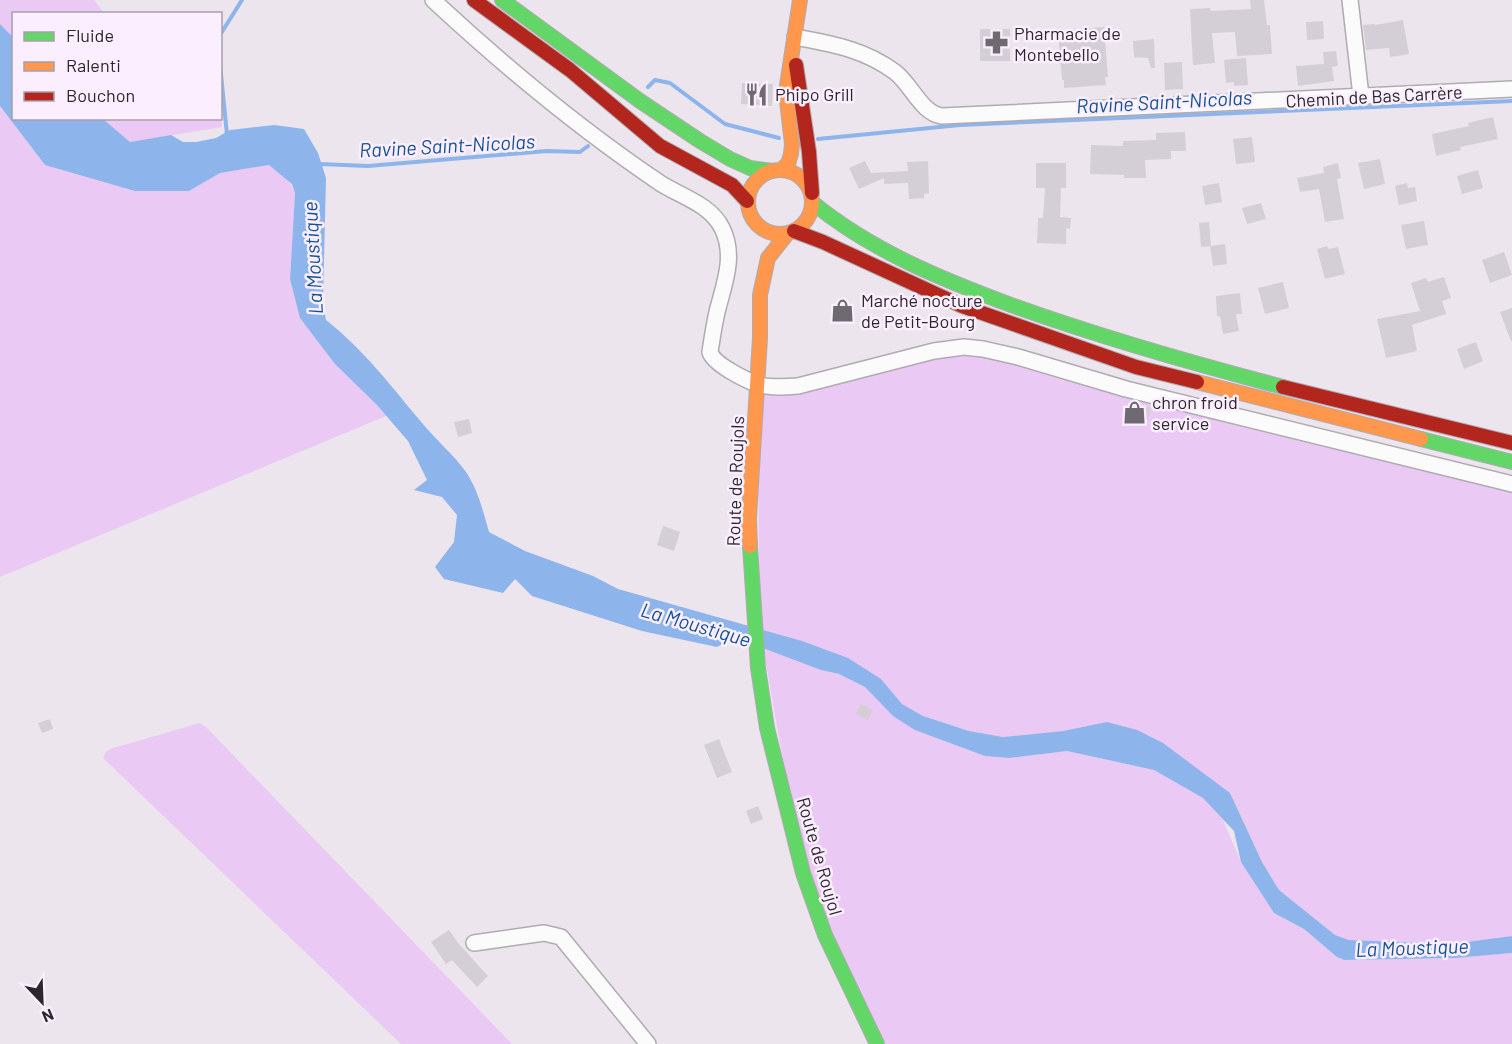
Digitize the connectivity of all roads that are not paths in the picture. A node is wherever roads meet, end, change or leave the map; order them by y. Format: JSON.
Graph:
{"nodes":[{"id":1,"x":433,"y":0,"type":"edge"},
{"id":2,"x":474,"y":0,"type":"edge"},
{"id":3,"x":502,"y":0,"type":"edge"},
{"id":4,"x":800,"y":0,"type":"edge"},
{"id":5,"x":1350,"y":0,"type":"edge"},
{"id":6,"x":794,"y":44,"type":"junction"},
{"id":7,"x":1512,"y":89,"type":"edge"},
{"id":8,"x":1361,"y":96,"type":"junction"},
{"id":9,"x":777,"y":170,"type":"junction"},
{"id":10,"x":812,"y":198,"type":"junction"},
{"id":11,"x":749,"y":208,"type":"junction"},
{"id":12,"x":790,"y":233,"type":"junction"},
{"id":13,"x":760,"y":295,"type":"junction"},
{"id":14,"x":758,"y":384,"type":"junction"},
{"id":15,"x":1512,"y":443,"type":"edge"},
{"id":16,"x":1512,"y":462,"type":"edge"},
{"id":17,"x":1512,"y":484,"type":"edge"},
{"id":18,"x":758,"y":668,"type":"joint"},
{"id":19,"x":474,"y":943,"type":"dead end"},
{"id":20,"x":648,"y":1044,"type":"edge"},
{"id":21,"x":877,"y":1044,"type":"edge"}],
"edges":[{"from":1,"to":14,"type":"street"},
{"from":2,"to":11,"type":"main road"},
{"from":3,"to":9,"type":"main road"},
{"from":4,"to":6,"type":"main road"},
{"from":5,"to":8,"type":"street"},
{"from":6,"to":8,"type":"street","name":"Chemin de Bas Carrère"},
{"from":6,"to":9,"type":"main road"},
{"from":6,"to":10,"type":"main road"},
{"from":7,"to":8,"type":"street","name":"Chemin de Bas Carrère"},
{"from":9,"to":10,"type":"main road"},
{"from":9,"to":11,"type":"main road"},
{"from":10,"to":12,"type":"main road"},
{"from":10,"to":15,"type":"main road"},
{"from":11,"to":12,"type":"main road"},
{"from":11,"to":13,"type":"main road","name":"Route de Roujols"},
{"from":12,"to":13,"type":"main road","name":"Route de Roujols"},
{"from":12,"to":16,"type":"main road"},
{"from":13,"to":14,"type":"main road","name":"Route de Roujols"},
{"from":14,"to":17,"type":"street"},
{"from":14,"to":18,"type":"main road","name":"Route de Roujols"},
{"from":18,"to":21,"type":"main road","name":"Route de Roujol"},
{"from":19,"to":20,"type":"street"}]}
